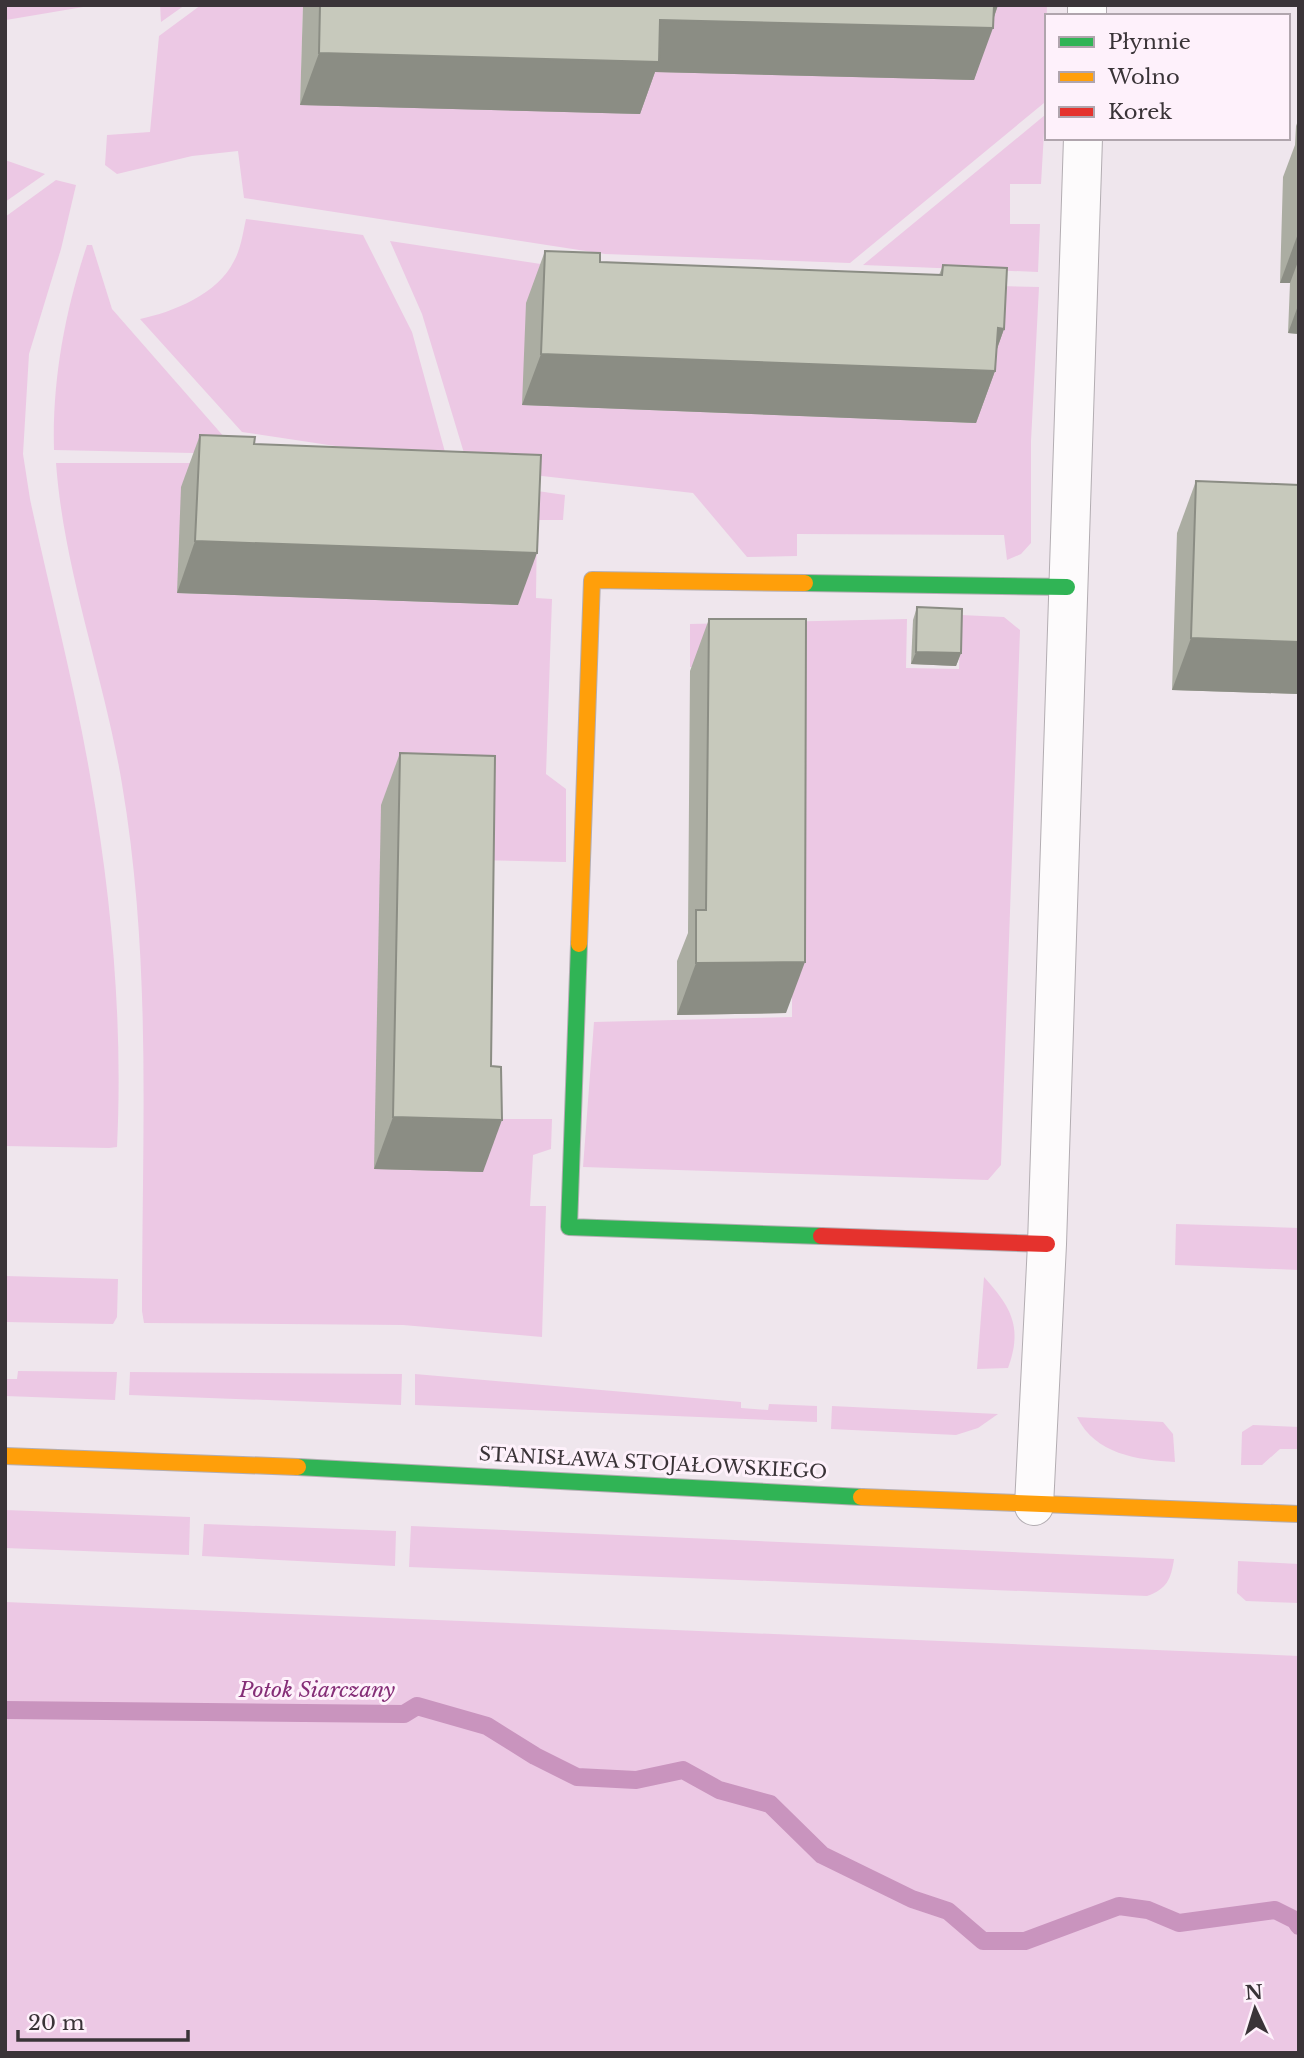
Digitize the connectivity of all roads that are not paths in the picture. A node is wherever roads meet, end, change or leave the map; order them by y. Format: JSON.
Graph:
{"nodes":[{"id":1,"x":1083,"y":140,"type":"edge"},
{"id":2,"x":1067,"y":587,"type":"junction"},
{"id":3,"x":1047,"y":1244,"type":"junction"},
{"id":4,"x":5,"y":1456,"type":"edge"},
{"id":5,"x":1034,"y":1506,"type":"junction"},
{"id":6,"x":1299,"y":1514,"type":"edge"}],
"edges":[{"from":1,"to":2,"type":"street"},
{"from":2,"to":3,"type":"street"},
{"from":2,"to":3,"type":"street"},
{"from":3,"to":5,"type":"street"},
{"from":4,"to":5,"type":"street","name":"STANISŁAWA STOJAŁOWSKIEGO"},
{"from":5,"to":6,"type":"street","name":"STANISŁAWA STOJAŁOWSKIEGO"}]}
